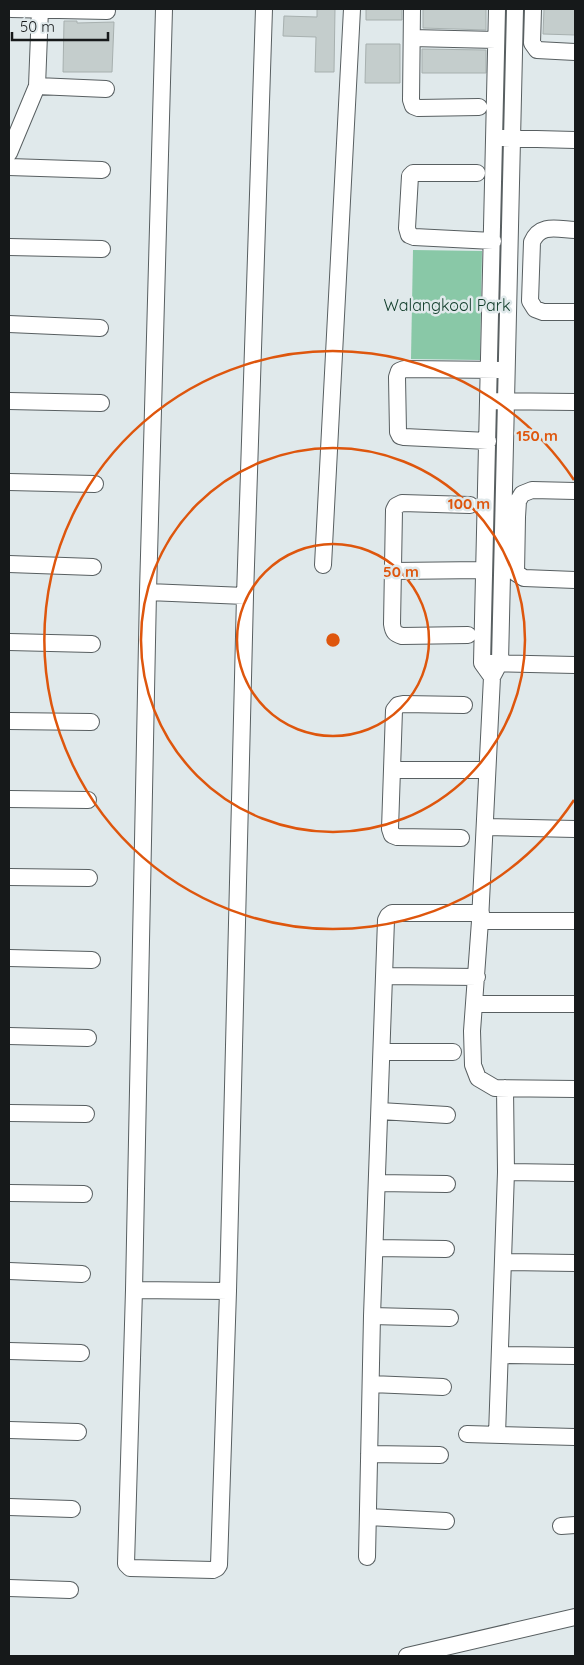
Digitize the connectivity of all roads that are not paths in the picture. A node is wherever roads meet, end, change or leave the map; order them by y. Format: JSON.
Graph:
{"nodes":[{"id":1,"x":11,"y":9,"type":"edge"},
{"id":2,"x":40,"y":9,"type":"edge"},
{"id":3,"x":164,"y":9,"type":"edge"},
{"id":4,"x":264,"y":9,"type":"edge"},
{"id":5,"x":352,"y":9,"type":"edge"},
{"id":6,"x":412,"y":9,"type":"edge"},
{"id":7,"x":497,"y":9,"type":"edge"},
{"id":8,"x":516,"y":9,"type":"edge"},
{"id":9,"x":533,"y":9,"type":"edge"},
{"id":10,"x":108,"y":11,"type":"dead end"},
{"id":11,"x":412,"y":38,"type":"junction"},
{"id":12,"x":496,"y":40,"type":"junction"},
{"id":13,"x":575,"y":52,"type":"edge"},
{"id":14,"x":37,"y":86,"type":"junction"},
{"id":15,"x":106,"y":89,"type":"dead end"},
{"id":16,"x":479,"y":107,"type":"dead end"},
{"id":17,"x":494,"y":138,"type":"junction"},
{"id":18,"x":512,"y":138,"type":"junction"},
{"id":19,"x":575,"y":140,"type":"edge"},
{"id":20,"x":9,"y":152,"type":"edge"},
{"id":21,"x":9,"y":168,"type":"edge"},
{"id":22,"x":102,"y":170,"type":"dead end"},
{"id":23,"x":477,"y":173,"type":"dead end"},
{"id":24,"x":575,"y":230,"type":"edge"},
{"id":25,"x":493,"y":241,"type":"junction"},
{"id":26,"x":9,"y":247,"type":"edge"},
{"id":27,"x":102,"y":249,"type":"dead end"},
{"id":28,"x":575,"y":312,"type":"edge"},
{"id":29,"x":9,"y":324,"type":"edge"},
{"id":30,"x":100,"y":328,"type":"dead end"},
{"id":31,"x":498,"y":370,"type":"junction"},
{"id":32,"x":9,"y":401,"type":"edge"},
{"id":33,"x":497,"y":401,"type":"junction"},
{"id":34,"x":575,"y":402,"type":"edge"},
{"id":35,"x":101,"y":403,"type":"dead end"},
{"id":36,"x":488,"y":441,"type":"junction"},
{"id":37,"x":9,"y":482,"type":"edge"},
{"id":38,"x":95,"y":484,"type":"dead end"},
{"id":39,"x":575,"y":492,"type":"edge"},
{"id":40,"x":470,"y":505,"type":"dead end"},
{"id":41,"x":9,"y":564,"type":"edge"},
{"id":42,"x":323,"y":565,"type":"dead end"},
{"id":43,"x":93,"y":567,"type":"dead end"},
{"id":44,"x":483,"y":570,"type":"junction"},
{"id":45,"x":393,"y":571,"type":"junction"},
{"id":46,"x":575,"y":580,"type":"edge"},
{"id":47,"x":148,"y":592,"type":"junction"},
{"id":48,"x":245,"y":596,"type":"junction"},
{"id":49,"x":468,"y":635,"type":"dead end"},
{"id":50,"x":9,"y":642,"type":"edge"},
{"id":51,"x":92,"y":644,"type":"dead end"},
{"id":52,"x":575,"y":665,"type":"edge"},
{"id":53,"x":496,"y":669,"type":"junction"},
{"id":54,"x":464,"y":705,"type":"dead end"},
{"id":55,"x":9,"y":721,"type":"edge"},
{"id":56,"x":91,"y":722,"type":"dead end"},
{"id":57,"x":392,"y":770,"type":"junction"},
{"id":58,"x":487,"y":770,"type":"junction"},
{"id":59,"x":9,"y":799,"type":"edge"},
{"id":60,"x":88,"y":800,"type":"dead end"},
{"id":61,"x":485,"y":827,"type":"junction"},
{"id":62,"x":575,"y":829,"type":"edge"},
{"id":63,"x":462,"y":838,"type":"dead end"},
{"id":64,"x":9,"y":876,"type":"edge"},
{"id":65,"x":88,"y":878,"type":"dead end"},
{"id":66,"x":480,"y":917,"type":"junction"},
{"id":67,"x":575,"y":921,"type":"edge"},
{"id":68,"x":9,"y":958,"type":"edge"},
{"id":69,"x":92,"y":960,"type":"dead end"},
{"id":70,"x":384,"y":976,"type":"junction"},
{"id":71,"x":477,"y":977,"type":"junction"},
{"id":72,"x":475,"y":1004,"type":"junction"},
{"id":73,"x":575,"y":1004,"type":"edge"},
{"id":74,"x":9,"y":1036,"type":"edge"},
{"id":75,"x":88,"y":1038,"type":"dead end"},
{"id":76,"x":382,"y":1052,"type":"junction"},
{"id":77,"x":453,"y":1052,"type":"dead end"},
{"id":78,"x":505,"y":1088,"type":"junction"},
{"id":79,"x":575,"y":1089,"type":"edge"},
{"id":80,"x":380,"y":1110,"type":"junction"},
{"id":81,"x":9,"y":1114,"type":"edge"},
{"id":82,"x":86,"y":1114,"type":"dead end"},
{"id":83,"x":447,"y":1115,"type":"dead end"},
{"id":84,"x":506,"y":1172,"type":"junction"},
{"id":85,"x":575,"y":1173,"type":"edge"},
{"id":86,"x":377,"y":1183,"type":"junction"},
{"id":87,"x":447,"y":1184,"type":"dead end"},
{"id":88,"x":9,"y":1193,"type":"edge"},
{"id":89,"x":84,"y":1194,"type":"dead end"},
{"id":90,"x":375,"y":1248,"type":"junction"},
{"id":91,"x":446,"y":1249,"type":"dead end"},
{"id":92,"x":504,"y":1262,"type":"junction"},
{"id":93,"x":575,"y":1263,"type":"edge"},
{"id":94,"x":9,"y":1271,"type":"edge"},
{"id":95,"x":82,"y":1274,"type":"dead end"},
{"id":96,"x":134,"y":1290,"type":"junction"},
{"id":97,"x":228,"y":1291,"type":"junction"},
{"id":98,"x":372,"y":1316,"type":"junction"},
{"id":99,"x":450,"y":1318,"type":"dead end"},
{"id":100,"x":9,"y":1351,"type":"edge"},
{"id":101,"x":81,"y":1353,"type":"dead end"},
{"id":102,"x":500,"y":1355,"type":"junction"},
{"id":103,"x":575,"y":1356,"type":"edge"},
{"id":104,"x":371,"y":1384,"type":"junction"},
{"id":105,"x":443,"y":1387,"type":"dead end"},
{"id":106,"x":9,"y":1430,"type":"edge"},
{"id":107,"x":78,"y":1432,"type":"dead end"},
{"id":108,"x":467,"y":1434,"type":"dead end"},
{"id":109,"x":497,"y":1435,"type":"junction"},
{"id":110,"x":575,"y":1436,"type":"edge"},
{"id":111,"x":369,"y":1454,"type":"junction"},
{"id":112,"x":440,"y":1454,"type":"dead end"},
{"id":113,"x":9,"y":1507,"type":"edge"},
{"id":114,"x":72,"y":1509,"type":"dead end"},
{"id":115,"x":368,"y":1517,"type":"junction"},
{"id":116,"x":446,"y":1521,"type":"dead end"},
{"id":117,"x":367,"y":1557,"type":"dead end"},
{"id":118,"x":9,"y":1588,"type":"edge"},
{"id":119,"x":70,"y":1590,"type":"dead end"},
{"id":120,"x":575,"y":1617,"type":"edge"},
{"id":121,"x":407,"y":1656,"type":"edge"}],
"edges":[{"from":1,"to":2,"type":"street"},
{"from":2,"to":10,"type":"street"},
{"from":2,"to":14,"type":"street"},
{"from":3,"to":47,"type":"street"},
{"from":4,"to":48,"type":"street"},
{"from":5,"to":42,"type":"street"},
{"from":6,"to":11,"type":"street"},
{"from":7,"to":12,"type":"street"},
{"from":8,"to":18,"type":"street"},
{"from":9,"to":13,"type":"street"},
{"from":11,"to":12,"type":"street"},
{"from":11,"to":16,"type":"street"},
{"from":12,"to":17,"type":"street"},
{"from":14,"to":15,"type":"street"},
{"from":14,"to":20,"type":"street"},
{"from":17,"to":18,"type":"street"},
{"from":17,"to":25,"type":"street"},
{"from":18,"to":19,"type":"street"},
{"from":18,"to":31,"type":"street"},
{"from":21,"to":22,"type":"street"},
{"from":23,"to":25,"type":"street"},
{"from":24,"to":28,"type":"street"},
{"from":25,"to":31,"type":"street"},
{"from":26,"to":27,"type":"street"},
{"from":29,"to":30,"type":"street"},
{"from":31,"to":33,"type":"street"},
{"from":31,"to":36,"type":"street"},
{"from":32,"to":35,"type":"street"},
{"from":33,"to":34,"type":"street"},
{"from":33,"to":36,"type":"street"},
{"from":33,"to":53,"type":"street"},
{"from":36,"to":44,"type":"street"},
{"from":37,"to":38,"type":"street"},
{"from":39,"to":46,"type":"street"},
{"from":40,"to":45,"type":"street"},
{"from":41,"to":43,"type":"street"},
{"from":44,"to":45,"type":"street"},
{"from":44,"to":53,"type":"street"},
{"from":45,"to":49,"type":"street"},
{"from":47,"to":48,"type":"street"},
{"from":47,"to":96,"type":"street"},
{"from":48,"to":97,"type":"street"},
{"from":50,"to":51,"type":"street"},
{"from":52,"to":53,"type":"street"},
{"from":53,"to":58,"type":"street"},
{"from":54,"to":57,"type":"street"},
{"from":55,"to":56,"type":"street"},
{"from":57,"to":58,"type":"street"},
{"from":57,"to":63,"type":"street"},
{"from":58,"to":61,"type":"street"},
{"from":59,"to":60,"type":"street"},
{"from":61,"to":62,"type":"street"},
{"from":61,"to":66,"type":"street"},
{"from":64,"to":65,"type":"street"},
{"from":66,"to":67,"type":"street"},
{"from":66,"to":70,"type":"street"},
{"from":66,"to":71,"type":"street"},
{"from":68,"to":69,"type":"street"},
{"from":70,"to":71,"type":"street"},
{"from":70,"to":76,"type":"street"},
{"from":71,"to":72,"type":"street"},
{"from":72,"to":73,"type":"street"},
{"from":72,"to":78,"type":"street"},
{"from":74,"to":75,"type":"street"},
{"from":76,"to":77,"type":"street"},
{"from":76,"to":80,"type":"street"},
{"from":78,"to":79,"type":"street"},
{"from":78,"to":84,"type":"street"},
{"from":80,"to":83,"type":"street"},
{"from":80,"to":86,"type":"street"},
{"from":81,"to":82,"type":"street"},
{"from":84,"to":85,"type":"street"},
{"from":84,"to":92,"type":"street"},
{"from":86,"to":87,"type":"street"},
{"from":86,"to":90,"type":"street"},
{"from":88,"to":89,"type":"street"},
{"from":90,"to":91,"type":"street"},
{"from":90,"to":98,"type":"street"},
{"from":92,"to":93,"type":"street"},
{"from":92,"to":102,"type":"street"},
{"from":94,"to":95,"type":"street"},
{"from":96,"to":97,"type":"street"},
{"from":96,"to":97,"type":"street"},
{"from":98,"to":99,"type":"street"},
{"from":98,"to":104,"type":"street"},
{"from":100,"to":101,"type":"street"},
{"from":102,"to":103,"type":"street"},
{"from":102,"to":109,"type":"street"},
{"from":104,"to":105,"type":"street"},
{"from":104,"to":111,"type":"street"},
{"from":106,"to":107,"type":"street"},
{"from":108,"to":109,"type":"street"},
{"from":109,"to":110,"type":"street"},
{"from":111,"to":112,"type":"street"},
{"from":111,"to":115,"type":"street"},
{"from":113,"to":114,"type":"street"},
{"from":115,"to":116,"type":"street"},
{"from":115,"to":117,"type":"street"},
{"from":118,"to":119,"type":"street"},
{"from":120,"to":121,"type":"street"}]}
